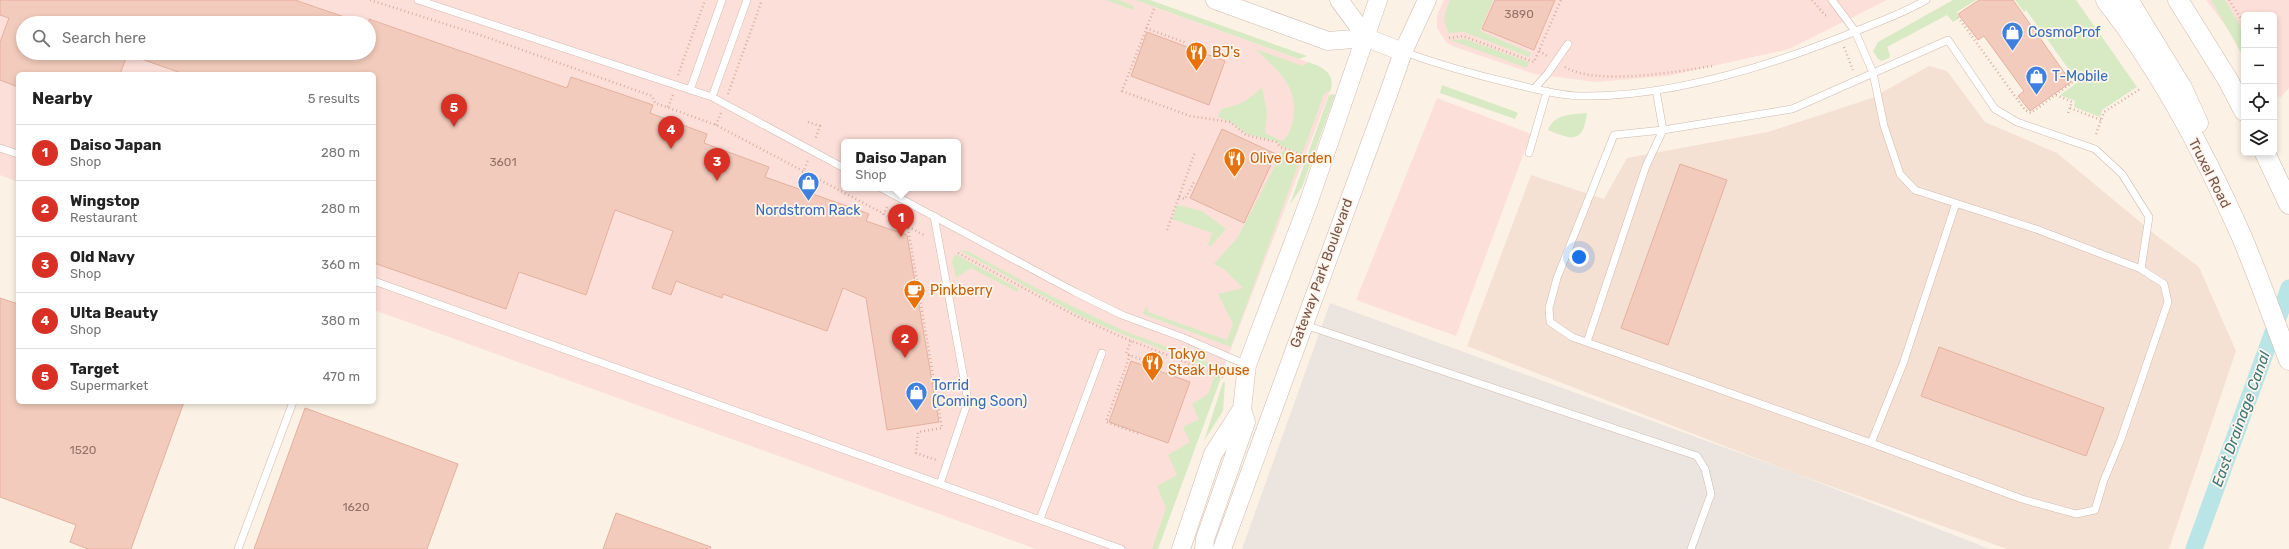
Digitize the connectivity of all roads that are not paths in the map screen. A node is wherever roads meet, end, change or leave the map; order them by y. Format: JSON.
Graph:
{"nodes":[{"id":1,"x":418,"y":0,"type":"edge"},
{"id":2,"x":722,"y":0,"type":"edge"},
{"id":3,"x":747,"y":0,"type":"edge"},
{"id":4,"x":1214,"y":0,"type":"edge"},
{"id":5,"x":1339,"y":0,"type":"edge"},
{"id":6,"x":1378,"y":0,"type":"edge"},
{"id":7,"x":1427,"y":0,"type":"edge"},
{"id":8,"x":1832,"y":0,"type":"edge"},
{"id":9,"x":1926,"y":0,"type":"edge"},
{"id":10,"x":2106,"y":0,"type":"edge"},
{"id":11,"x":2128,"y":0,"type":"edge"},
{"id":12,"x":2178,"y":0,"type":"edge"},
{"id":13,"x":1855,"y":31,"type":"junction"},
{"id":14,"x":1366,"y":38,"type":"junction"},
{"id":15,"x":1568,"y":44,"type":"dead end"},
{"id":16,"x":1403,"y":52,"type":"junction"},
{"id":17,"x":1873,"y":73,"type":"junction"},
{"id":18,"x":1534,"y":89,"type":"junction"},
{"id":19,"x":690,"y":90,"type":"junction"},
{"id":20,"x":1656,"y":90,"type":"junction"},
{"id":21,"x":1547,"y":92,"type":"junction"},
{"id":22,"x":712,"y":97,"type":"junction"},
{"id":23,"x":2241,"y":105,"type":"edge"},
{"id":24,"x":1663,"y":130,"type":"junction"},
{"id":25,"x":0,"y":148,"type":"edge"},
{"id":26,"x":16,"y":153,"type":"edge"},
{"id":27,"x":1529,"y":153,"type":"dead end"},
{"id":28,"x":2265,"y":156,"type":"edge"},
{"id":29,"x":841,"y":166,"type":"edge"},
{"id":30,"x":2209,"y":169,"type":"junction"},
{"id":31,"x":887,"y":191,"type":"edge"},
{"id":32,"x":1956,"y":203,"type":"junction"},
{"id":33,"x":2289,"y":204,"type":"edge"},
{"id":34,"x":934,"y":216,"type":"junction"},
{"id":35,"x":2141,"y":269,"type":"junction"},
{"id":36,"x":376,"y":282,"type":"edge"},
{"id":37,"x":1303,"y":324,"type":"junction"},
{"id":38,"x":1587,"y":342,"type":"junction"},
{"id":39,"x":1102,"y":353,"type":"dead end"},
{"id":40,"x":2289,"y":360,"type":"edge"},
{"id":41,"x":1247,"y":365,"type":"junction"},
{"id":42,"x":292,"y":404,"type":"edge"},
{"id":43,"x":1242,"y":409,"type":"junction"},
{"id":44,"x":1871,"y":443,"type":"junction"},
{"id":45,"x":940,"y":484,"type":"junction"},
{"id":46,"x":1040,"y":519,"type":"junction"},
{"id":47,"x":238,"y":549,"type":"edge"},
{"id":48,"x":1121,"y":549,"type":"edge"},
{"id":49,"x":1181,"y":549,"type":"edge"},
{"id":50,"x":1204,"y":549,"type":"edge"},
{"id":51,"x":1222,"y":549,"type":"edge"},
{"id":52,"x":1691,"y":549,"type":"edge"}],
"edges":[{"from":1,"to":19,"type":"lane"},
{"from":2,"to":19,"type":"lane"},
{"from":3,"to":22,"type":"lane"},
{"from":4,"to":14,"type":"street"},
{"from":5,"to":14,"type":"street"},
{"from":6,"to":14,"type":"street"},
{"from":7,"to":16,"type":"street","name":"Gateway Park Boulevard"},
{"from":8,"to":13,"type":"lane"},
{"from":9,"to":13,"type":"lane"},
{"from":10,"to":30,"type":"main road","name":"Truxel Road"},
{"from":11,"to":30,"type":"main road"},
{"from":12,"to":23,"type":"main road"},
{"from":13,"to":17,"type":"lane"},
{"from":13,"to":20,"type":"lane"},
{"from":14,"to":16,"type":"street"},
{"from":14,"to":41,"type":"street"},
{"from":15,"to":18,"type":"lane"},
{"from":16,"to":18,"type":"lane"},
{"from":16,"to":37,"type":"street","name":"Gateway Park Boulevard"},
{"from":17,"to":24,"type":"lane"},
{"from":17,"to":32,"type":"lane"},
{"from":17,"to":35,"type":"lane"},
{"from":18,"to":21,"type":"lane"},
{"from":19,"to":22,"type":"lane"},
{"from":20,"to":21,"type":"lane"},
{"from":20,"to":24,"type":"lane"},
{"from":21,"to":27,"type":"lane"},
{"from":22,"to":29,"type":"lane"},
{"from":24,"to":38,"type":"lane"},
{"from":24,"to":38,"type":"lane"},
{"from":25,"to":26,"type":"lane"},
{"from":28,"to":33,"type":"main road"},
{"from":30,"to":40,"type":"main road","name":"Truxel Road"},
{"from":31,"to":34,"type":"lane"},
{"from":32,"to":35,"type":"lane"},
{"from":32,"to":44,"type":"lane"},
{"from":34,"to":41,"type":"lane"},
{"from":34,"to":45,"type":"lane"},
{"from":35,"to":44,"type":"lane"},
{"from":36,"to":45,"type":"lane"},
{"from":37,"to":51,"type":"street","name":"Gateway Park Boulevard"},
{"from":37,"to":52,"type":"lane"},
{"from":38,"to":44,"type":"lane"},
{"from":39,"to":46,"type":"lane"},
{"from":41,"to":43,"type":"street"},
{"from":42,"to":47,"type":"lane"},
{"from":43,"to":49,"type":"street"},
{"from":43,"to":50,"type":"street"},
{"from":45,"to":46,"type":"lane"},
{"from":46,"to":48,"type":"lane"}]}
